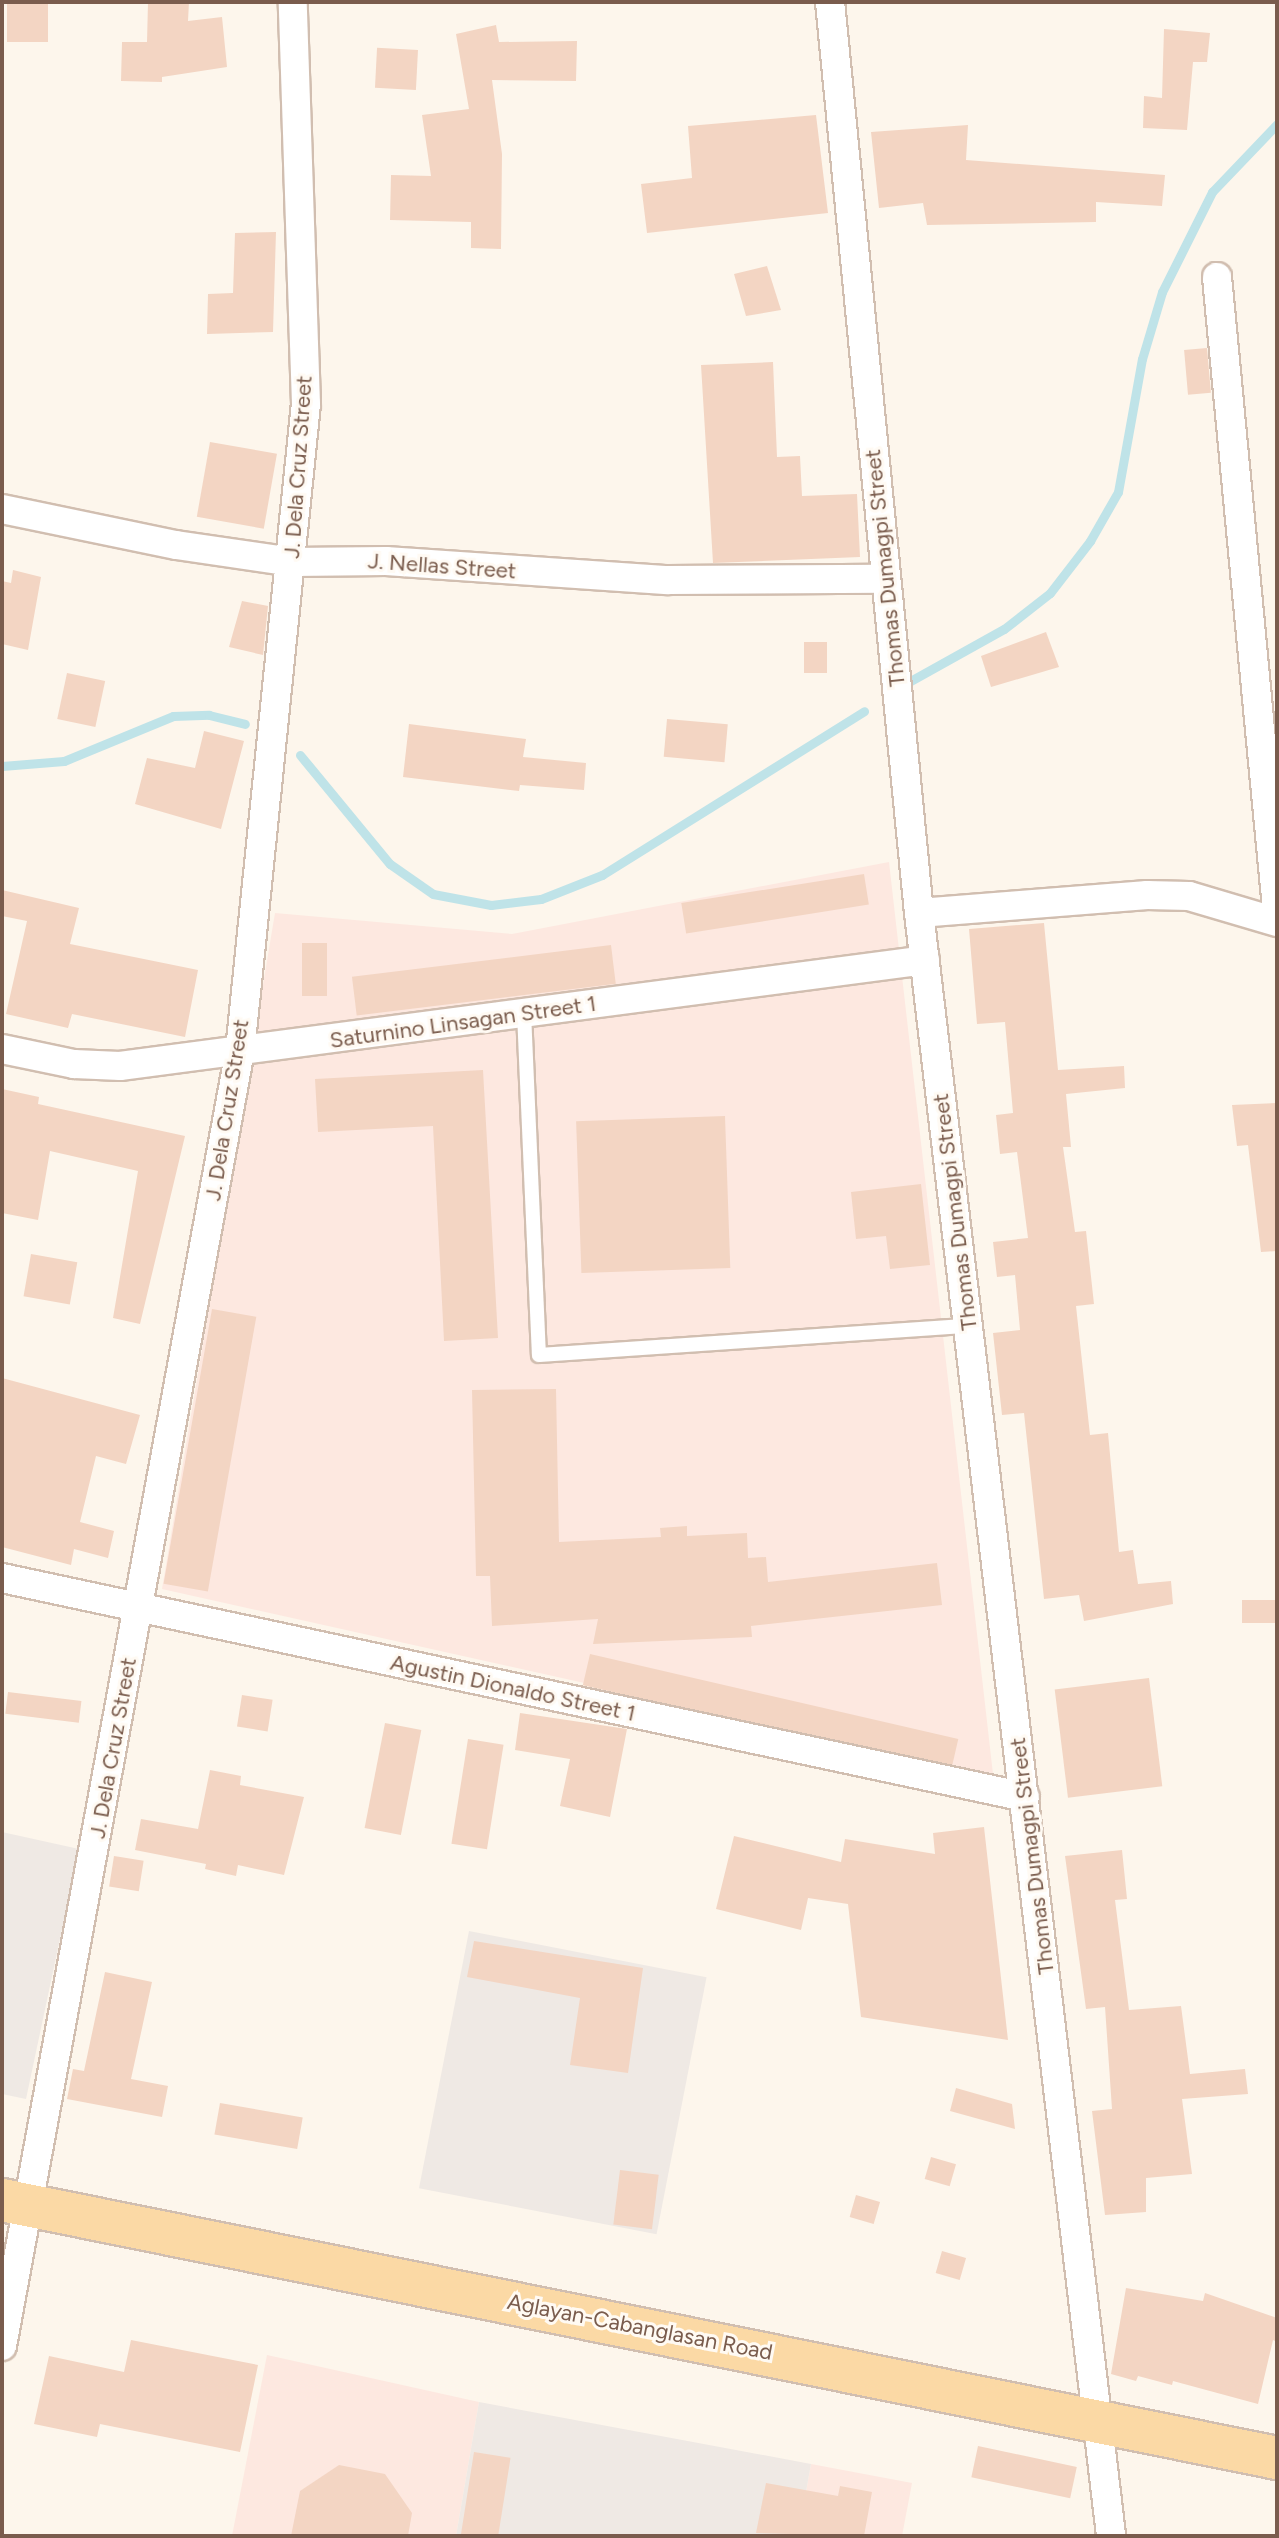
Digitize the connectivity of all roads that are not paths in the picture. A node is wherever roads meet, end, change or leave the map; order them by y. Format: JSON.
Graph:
{"nodes":[{"id":1,"x":293,"y":2,"type":"edge"},
{"id":2,"x":830,"y":2,"type":"edge"},
{"id":3,"x":1217,"y":277,"type":"dead end"},
{"id":4,"x":2,"y":509,"type":"edge"},
{"id":5,"x":292,"y":562,"type":"junction"},
{"id":6,"x":886,"y":579,"type":"junction"},
{"id":7,"x":1277,"y":908,"type":"edge"},
{"id":8,"x":919,"y":913,"type":"junction"},
{"id":9,"x":1277,"y":922,"type":"edge"},
{"id":10,"x":925,"y":960,"type":"junction"},
{"id":11,"x":524,"y":1013,"type":"junction"},
{"id":12,"x":2,"y":1049,"type":"edge"},
{"id":13,"x":240,"y":1051,"type":"junction"},
{"id":14,"x":968,"y":1326,"type":"junction"},
{"id":15,"x":2,"y":1578,"type":"edge"},
{"id":16,"x":139,"y":1608,"type":"junction"},
{"id":17,"x":1025,"y":1797,"type":"junction"},
{"id":18,"x":16,"y":2203,"type":"edge"},
{"id":19,"x":2,"y":2346,"type":"edge"},
{"id":20,"x":1099,"y":2420,"type":"junction"},
{"id":21,"x":1277,"y":2458,"type":"edge"},
{"id":22,"x":1111,"y":2536,"type":"edge"}],
"edges":[{"from":1,"to":5,"type":"street","name":"J. Dela Cruz Street"},
{"from":2,"to":6,"type":"street","name":"Thomas Dumagpi Street"},
{"from":3,"to":7,"type":"street"},
{"from":4,"to":5,"type":"street","name":"J. Nellas Street"},
{"from":5,"to":6,"type":"street","name":"J. Nellas Street"},
{"from":5,"to":13,"type":"street","name":"J. Dela Cruz Street"},
{"from":6,"to":8,"type":"street","name":"Thomas Dumagpi Street"},
{"from":8,"to":9,"type":"street"},
{"from":8,"to":10,"type":"street","name":"Thomas Dumagpi Street"},
{"from":10,"to":11,"type":"street","name":"Saturnino Linsagan Street 1"},
{"from":10,"to":14,"type":"street","name":"Thomas Dumagpi Street"},
{"from":11,"to":13,"type":"street","name":"Saturnino Linsagan Street 1"},
{"from":11,"to":14,"type":"lane"},
{"from":12,"to":13,"type":"street","name":"Saturnino Linsagan Street 1"},
{"from":13,"to":16,"type":"street","name":"J. Dela Cruz Street"},
{"from":14,"to":17,"type":"street","name":"Thomas Dumagpi Street"},
{"from":15,"to":16,"type":"street","name":"Agustin Dionaldo Street 1"},
{"from":16,"to":17,"type":"street","name":"Agustin Dionaldo Street 1"},
{"from":16,"to":18,"type":"street","name":"J. Dela Cruz Street"},
{"from":17,"to":20,"type":"street","name":"Thomas Dumagpi Street"},
{"from":18,"to":19,"type":"street","name":"J. Dela Cruz Street"},
{"from":18,"to":20,"type":"main road","name":"Aglayan-Cabanglasan Road"},
{"from":20,"to":21,"type":"main road","name":"Aglayan-Cabanglasan Road"},
{"from":20,"to":22,"type":"street","name":"Thomas Dumagpi Street"}]}
